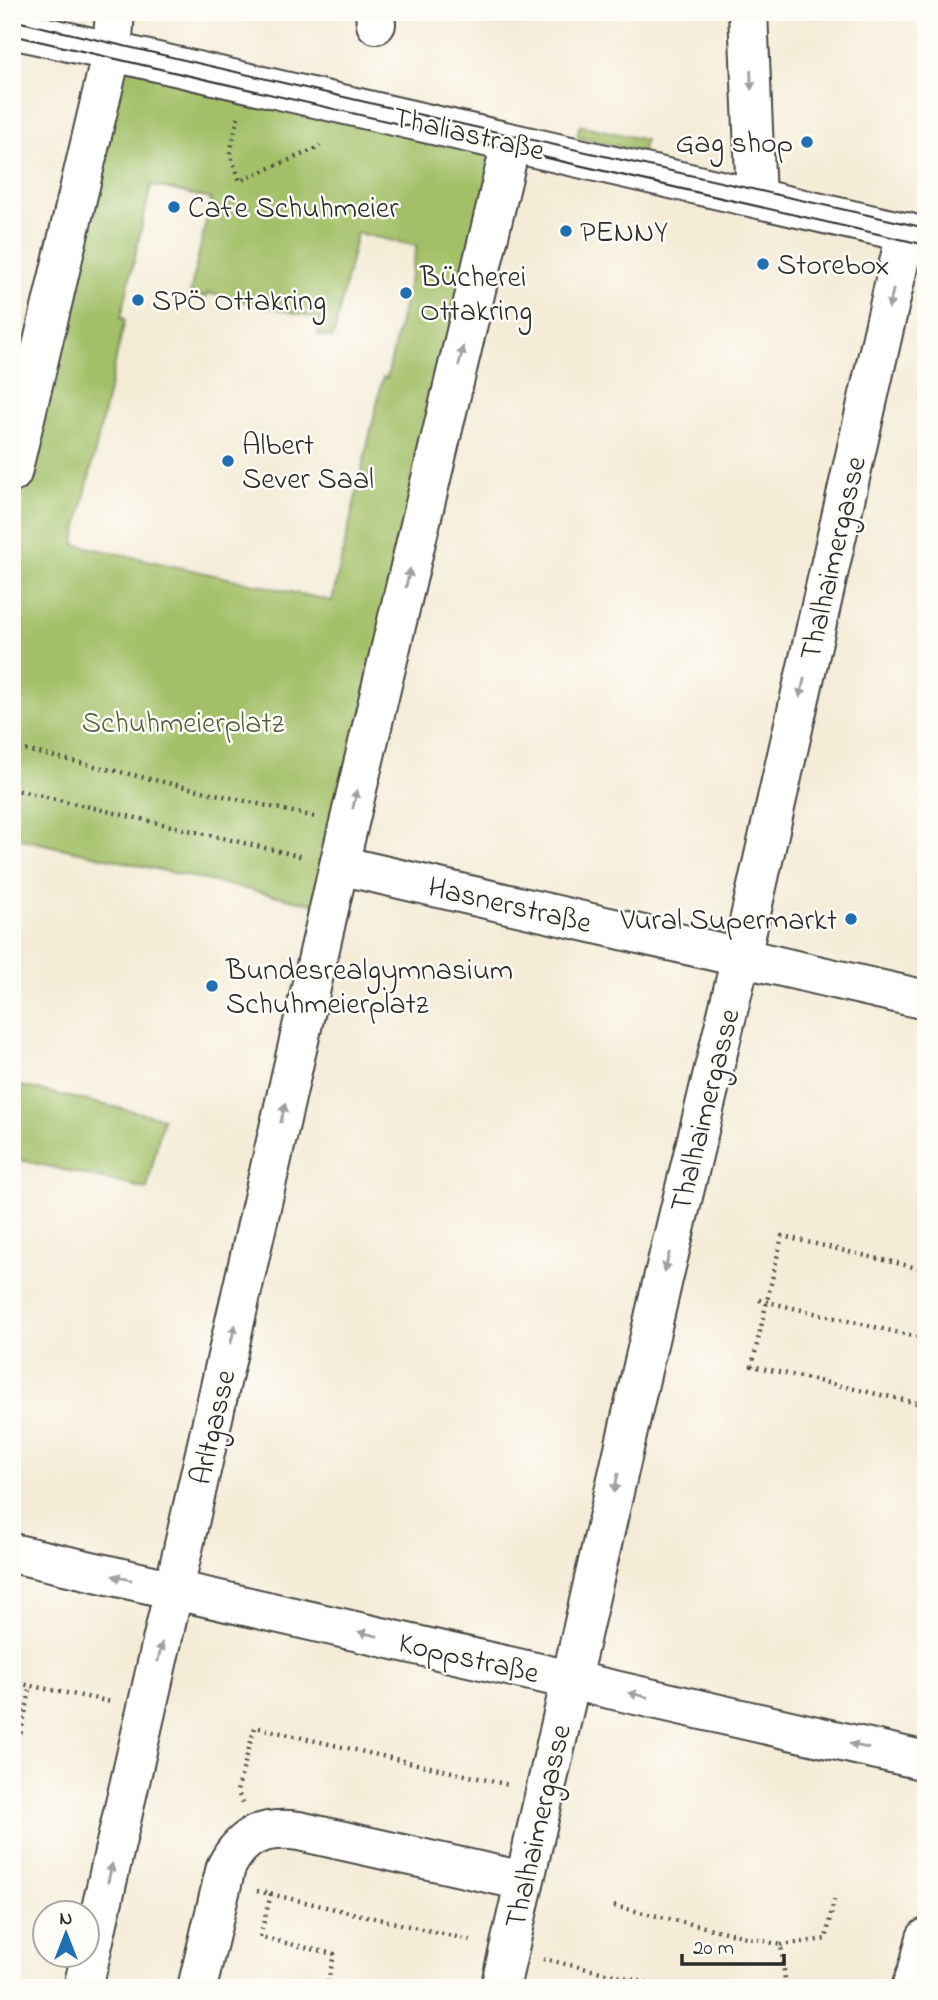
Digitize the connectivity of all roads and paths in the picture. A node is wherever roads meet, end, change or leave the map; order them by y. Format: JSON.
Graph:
{"nodes":[{"id":1,"x":115,"y":12,"type":"edge"},
{"id":2,"x":748,"y":12,"type":"edge"},
{"id":3,"x":12,"y":29,"type":"edge"},
{"id":4,"x":112,"y":51,"type":"junction"},
{"id":5,"x":238,"y":113,"type":"dead end"},
{"id":6,"x":511,"y":143,"type":"junction"},
{"id":7,"x":320,"y":145,"type":"dead end"},
{"id":8,"x":755,"y":198,"type":"junction"},
{"id":9,"x":916,"y":235,"type":"edge"},
{"id":10,"x":12,"y":473,"type":"edge"},
{"id":11,"x":12,"y":747,"type":"edge"},
{"id":12,"x":12,"y":789,"type":"edge"},
{"id":13,"x":339,"y":865,"type":"junction"},
{"id":14,"x":741,"y":957,"type":"junction"},
{"id":15,"x":926,"y":999,"type":"edge"},
{"id":16,"x":926,"y":1270,"type":"edge"},
{"id":17,"x":759,"y":1300,"type":"dead end"},
{"id":18,"x":767,"y":1303,"type":"junction"},
{"id":19,"x":926,"y":1339,"type":"edge"},
{"id":20,"x":926,"y":1405,"type":"edge"},
{"id":21,"x":12,"y":1553,"type":"edge"},
{"id":22,"x":175,"y":1590,"type":"junction"},
{"id":23,"x":570,"y":1679,"type":"junction"},
{"id":24,"x":12,"y":1681,"type":"edge"},
{"id":25,"x":31,"y":1685,"type":"junction"},
{"id":26,"x":148,"y":1709,"type":"junction"},
{"id":27,"x":12,"y":1751,"type":"edge"},
{"id":28,"x":926,"y":1761,"type":"edge"},
{"id":29,"x":544,"y":1793,"type":"junction"},
{"id":30,"x":261,"y":1833,"type":"junction"},
{"id":31,"x":524,"y":1881,"type":"junction"},
{"id":32,"x":222,"y":1883,"type":"junction"},
{"id":33,"x":271,"y":1894,"type":"junction"},
{"id":34,"x":834,"y":1900,"type":"dead end"},
{"id":35,"x":614,"y":1906,"type":"dead end"},
{"id":36,"x":926,"y":1938,"type":"edge"},
{"id":37,"x":781,"y":1945,"type":"junction"},
{"id":38,"x":509,"y":1950,"type":"junction"},
{"id":39,"x":83,"y":1988,"type":"edge"},
{"id":40,"x":197,"y":1988,"type":"edge"},
{"id":41,"x":327,"y":1988,"type":"edge"},
{"id":42,"x":500,"y":1988,"type":"edge"},
{"id":43,"x":672,"y":1988,"type":"edge"},
{"id":44,"x":786,"y":1988,"type":"edge"},
{"id":45,"x":911,"y":1988,"type":"edge"}],
"edges":[{"from":1,"to":4,"type":"street"},
{"from":2,"to":8,"type":"street","one_way":true},
{"from":3,"to":4,"type":"street","name":"Thaliastraße"},
{"from":4,"to":6,"type":"street","name":"Thaliastraße"},
{"from":4,"to":10,"type":"street"},
{"from":5,"to":7,"type":"path"},
{"from":6,"to":8,"type":"street","name":"Thaliastraße"},
{"from":13,"to":6,"type":"street","one_way":true},
{"from":8,"to":9,"type":"street","name":"Thaliastraße"},
{"from":9,"to":14,"type":"street","name":"Thalhaimergasse","one_way":true},
{"from":11,"to":13,"type":"path"},
{"from":12,"to":13,"type":"path"},
{"from":13,"to":14,"type":"street","name":"Hasnerstraße"},
{"from":22,"to":13,"type":"street","name":"Arltgasse","one_way":true},
{"from":14,"to":15,"type":"street","name":"Hasnerstraße"},
{"from":14,"to":23,"type":"street","name":"Thalhaimergasse","one_way":true},
{"from":16,"to":18,"type":"path"},
{"from":17,"to":18,"type":"path"},
{"from":18,"to":19,"type":"path"},
{"from":18,"to":20,"type":"path"},
{"from":22,"to":21,"type":"street","name":"Koppstraße","one_way":true},
{"from":23,"to":22,"type":"street","name":"Koppstraße","one_way":true},
{"from":26,"to":22,"type":"street","name":"Arltgasse","one_way":true},
{"from":28,"to":23,"type":"street","name":"Koppstraße","one_way":true},
{"from":23,"to":29,"type":"street","name":"Thalhaimergasse"},
{"from":24,"to":25,"type":"path"},
{"from":25,"to":26,"type":"path"},
{"from":25,"to":27,"type":"path"},
{"from":39,"to":26,"type":"street","name":"Arltgasse","one_way":true},
{"from":29,"to":30,"type":"path"},
{"from":29,"to":31,"type":"street","name":"Thalhaimergasse"},
{"from":30,"to":31,"type":"street"},
{"from":30,"to":32,"type":"street"},
{"from":31,"to":38,"type":"street","name":"Thalhaimergasse"},
{"from":32,"to":33,"type":"path"},
{"from":32,"to":40,"type":"street"},
{"from":33,"to":38,"type":"path"},
{"from":33,"to":41,"type":"path"},
{"from":34,"to":37,"type":"path"},
{"from":35,"to":37,"type":"path"},
{"from":36,"to":45,"type":"street"},
{"from":37,"to":44,"type":"path"},
{"from":38,"to":42,"type":"street","name":"Thalhaimergasse"},
{"from":38,"to":43,"type":"path"}]}
